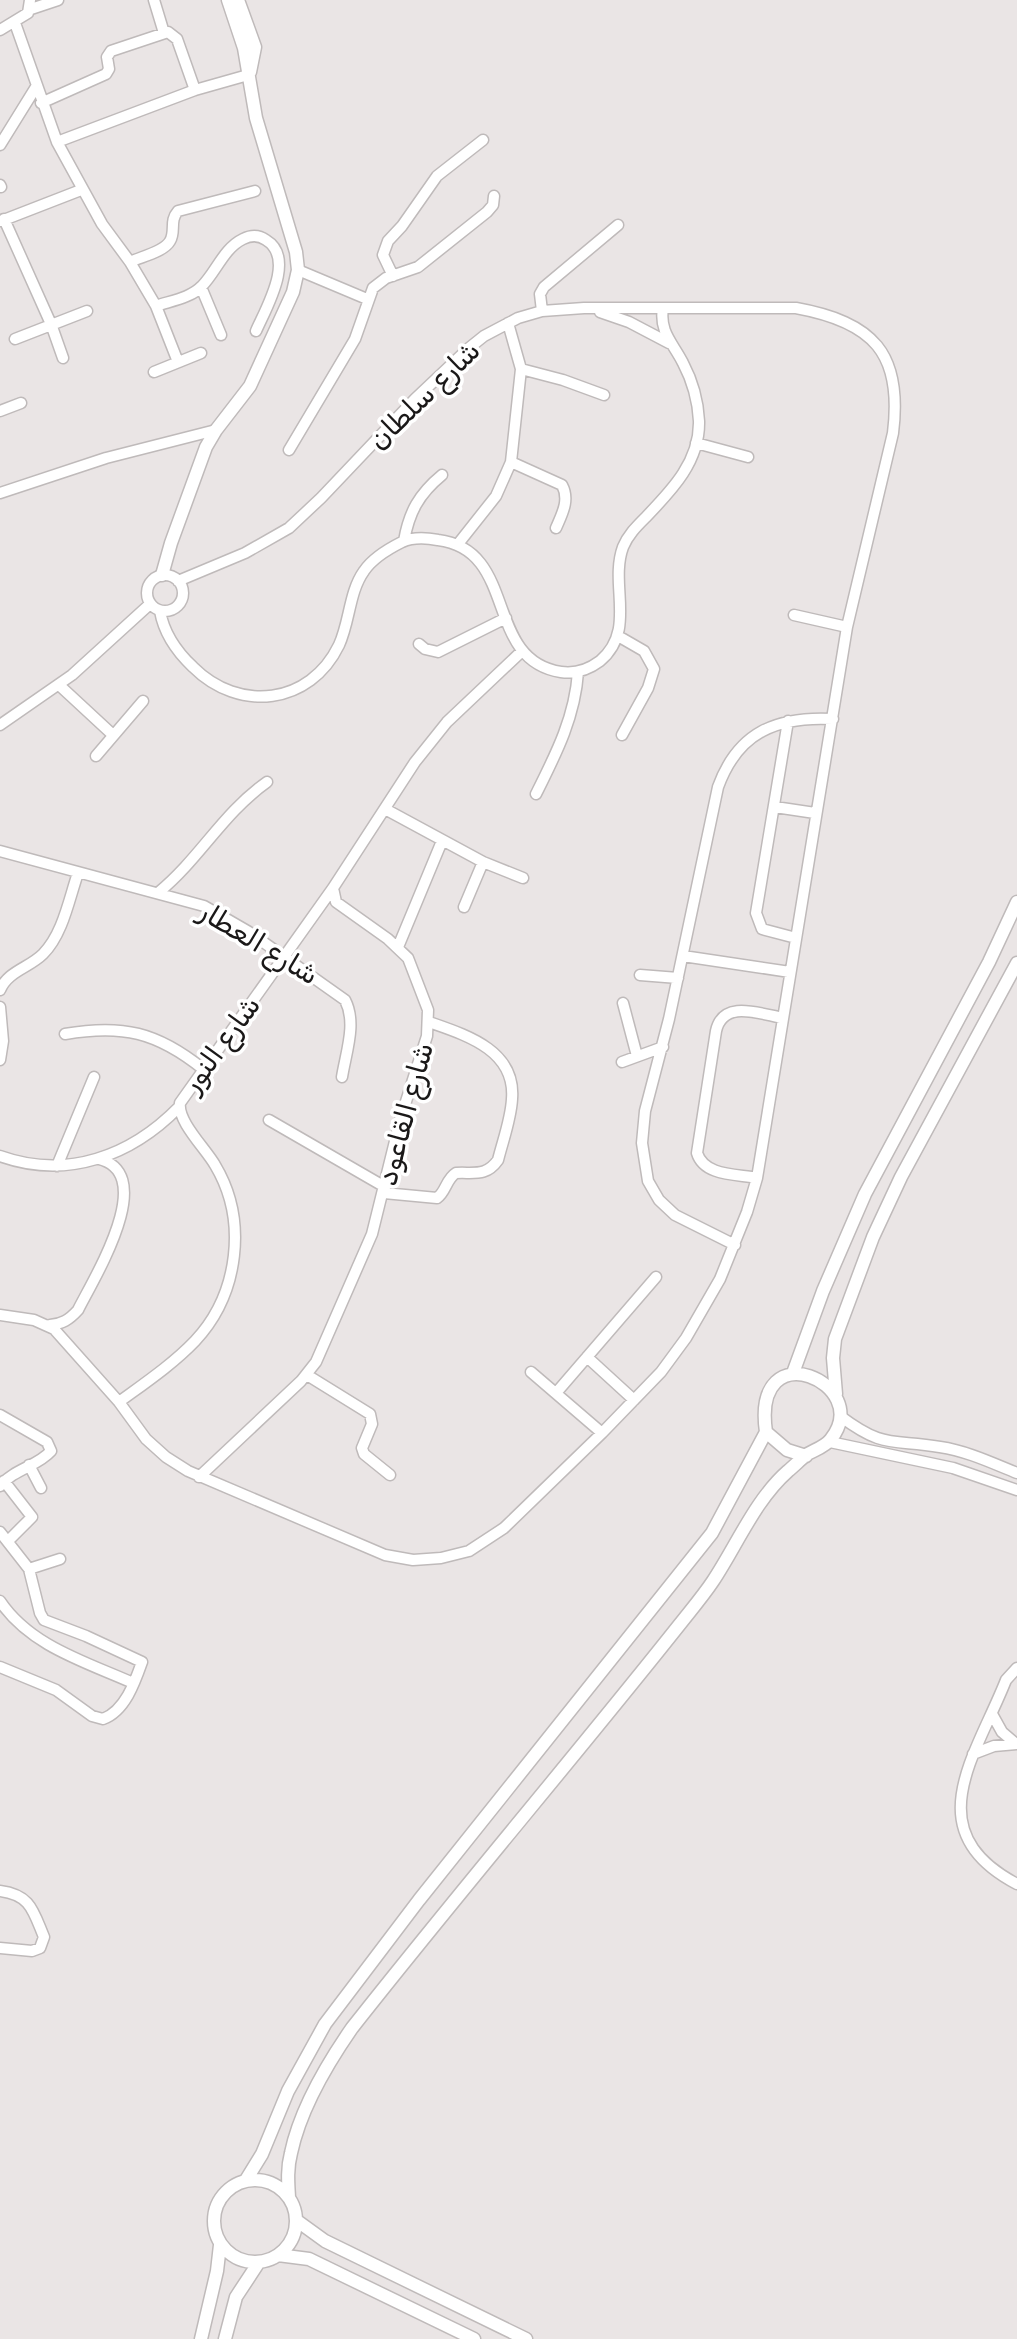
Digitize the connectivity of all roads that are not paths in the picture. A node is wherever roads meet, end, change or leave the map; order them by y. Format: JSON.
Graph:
{"nodes":[{"id":1,"x":58,"y":0,"type":"edge"},
{"id":2,"x":154,"y":0,"type":"edge"},
{"id":3,"x":228,"y":0,"type":"edge"},
{"id":4,"x":238,"y":0,"type":"edge"},
{"id":5,"x":30,"y":4,"type":"edge"},
{"id":6,"x":15,"y":23,"type":"junction"},
{"id":7,"x":0,"y":30,"type":"edge"},
{"id":8,"x":164,"y":33,"type":"junction"},
{"id":9,"x":248,"y":75,"type":"junction"},
{"id":10,"x":36,"y":87,"type":"junction"},
{"id":11,"x":195,"y":90,"type":"junction"},
{"id":12,"x":41,"y":103,"type":"junction"},
{"id":13,"x":483,"y":140,"type":"dead end"},
{"id":14,"x":57,"y":142,"type":"junction"},
{"id":15,"x":0,"y":145,"type":"edge"},
{"id":16,"x":81,"y":190,"type":"junction"},
{"id":17,"x":255,"y":191,"type":"dead end"},
{"id":18,"x":494,"y":196,"type":"dead end"},
{"id":19,"x":2,"y":220,"type":"edge"},
{"id":20,"x":618,"y":225,"type":"dead end"},
{"id":21,"x":130,"y":262,"type":"junction"},
{"id":22,"x":298,"y":270,"type":"junction"},
{"id":23,"x":393,"y":276,"type":"junction"},
{"id":24,"x":201,"y":287,"type":"junction"},
{"id":25,"x":367,"y":299,"type":"junction"},
{"id":26,"x":156,"y":306,"type":"junction"},
{"id":27,"x":584,"y":308,"type":"junction"},
{"id":28,"x":663,"y":308,"type":"junction"},
{"id":29,"x":87,"y":311,"type":"dead end"},
{"id":30,"x":542,"y":311,"type":"junction"},
{"id":31,"x":508,"y":323,"type":"junction"},
{"id":32,"x":51,"y":324,"type":"junction"},
{"id":33,"x":256,"y":331,"type":"dead end"},
{"id":34,"x":221,"y":335,"type":"dead end"},
{"id":35,"x":15,"y":339,"type":"dead end"},
{"id":36,"x":671,"y":344,"type":"junction"},
{"id":37,"x":201,"y":353,"type":"dead end"},
{"id":38,"x":63,"y":358,"type":"dead end"},
{"id":39,"x":178,"y":362,"type":"junction"},
{"id":40,"x":521,"y":369,"type":"junction"},
{"id":41,"x":154,"y":372,"type":"dead end"},
{"id":42,"x":604,"y":395,"type":"dead end"},
{"id":43,"x":21,"y":403,"type":"dead end"},
{"id":44,"x":0,"y":411,"type":"edge"},
{"id":45,"x":216,"y":430,"type":"junction"},
{"id":46,"x":696,"y":443,"type":"junction"},
{"id":47,"x":289,"y":450,"type":"dead end"},
{"id":48,"x":748,"y":457,"type":"dead end"},
{"id":49,"x":511,"y":462,"type":"junction"},
{"id":50,"x":442,"y":475,"type":"dead end"},
{"id":51,"x":0,"y":493,"type":"edge"},
{"id":52,"x":556,"y":528,"type":"dead end"},
{"id":53,"x":404,"y":541,"type":"junction"},
{"id":54,"x":458,"y":544,"type":"junction"},
{"id":55,"x":162,"y":575,"type":"junction"},
{"id":56,"x":178,"y":581,"type":"junction"},
{"id":57,"x":150,"y":604,"type":"junction"},
{"id":58,"x":160,"y":611,"type":"junction"},
{"id":59,"x":794,"y":615,"type":"dead end"},
{"id":60,"x":506,"y":618,"type":"junction"},
{"id":61,"x":847,"y":627,"type":"junction"},
{"id":62,"x":618,"y":636,"type":"junction"},
{"id":63,"x":419,"y":644,"type":"dead end"},
{"id":64,"x":521,"y":652,"type":"junction"},
{"id":65,"x":578,"y":672,"type":"junction"},
{"id":66,"x":59,"y":685,"type":"junction"},
{"id":67,"x":143,"y":701,"type":"dead end"},
{"id":68,"x":23,"y":709,"type":"junction"},
{"id":69,"x":0,"y":715,"type":"edge"},
{"id":70,"x":833,"y":719,"type":"junction"},
{"id":71,"x":788,"y":721,"type":"junction"},
{"id":72,"x":0,"y":725,"type":"edge"},
{"id":73,"x":113,"y":735,"type":"junction"},
{"id":74,"x":622,"y":735,"type":"dead end"},
{"id":75,"x":96,"y":756,"type":"dead end"},
{"id":76,"x":267,"y":782,"type":"dead end"},
{"id":77,"x":536,"y":794,"type":"dead end"},
{"id":78,"x":775,"y":807,"type":"junction"},
{"id":79,"x":385,"y":809,"type":"junction"},
{"id":80,"x":815,"y":813,"type":"junction"},
{"id":81,"x":442,"y":841,"type":"junction"},
{"id":82,"x":0,"y":851,"type":"edge"},
{"id":83,"x":483,"y":862,"type":"junction"},
{"id":84,"x":78,"y":873,"type":"junction"},
{"id":85,"x":523,"y":878,"type":"dead end"},
{"id":86,"x":333,"y":888,"type":"junction"},
{"id":87,"x":159,"y":892,"type":"junction"},
{"id":88,"x":1017,"y":902,"type":"edge"},
{"id":89,"x":464,"y":907,"type":"dead end"},
{"id":90,"x":796,"y":938,"type":"junction"},
{"id":91,"x":398,"y":947,"type":"junction"},
{"id":92,"x":284,"y":956,"type":"junction"},
{"id":93,"x":683,"y":956,"type":"junction"},
{"id":94,"x":1017,"y":963,"type":"edge"},
{"id":95,"x":790,"y":972,"type":"junction"},
{"id":96,"x":640,"y":975,"type":"dead end"},
{"id":97,"x":678,"y":978,"type":"junction"},
{"id":98,"x":0,"y":990,"type":"edge"},
{"id":99,"x":623,"y":1003,"type":"dead end"},
{"id":100,"x":0,"y":1007,"type":"edge"},
{"id":101,"x":783,"y":1018,"type":"junction"},
{"id":102,"x":429,"y":1022,"type":"junction"},
{"id":103,"x":65,"y":1034,"type":"dead end"},
{"id":104,"x":663,"y":1047,"type":"junction"},
{"id":105,"x":637,"y":1056,"type":"junction"},
{"id":106,"x":0,"y":1060,"type":"edge"},
{"id":107,"x":622,"y":1062,"type":"dead end"},
{"id":108,"x":203,"y":1069,"type":"junction"},
{"id":109,"x":94,"y":1077,"type":"dead end"},
{"id":110,"x":342,"y":1077,"type":"dead end"},
{"id":111,"x":179,"y":1107,"type":"junction"},
{"id":112,"x":269,"y":1120,"type":"dead end"},
{"id":113,"x":0,"y":1156,"type":"edge"},
{"id":114,"x":99,"y":1159,"type":"junction"},
{"id":115,"x":57,"y":1166,"type":"junction"},
{"id":116,"x":757,"y":1178,"type":"junction"},
{"id":117,"x":384,"y":1190,"type":"junction"},
{"id":118,"x":735,"y":1245,"type":"junction"},
{"id":119,"x":656,"y":1277,"type":"dead end"},
{"id":120,"x":0,"y":1315,"type":"edge"},
{"id":121,"x":50,"y":1325,"type":"junction"},
{"id":122,"x":587,"y":1357,"type":"junction"},
{"id":123,"x":531,"y":1372,"type":"dead end"},
{"id":124,"x":793,"y":1373,"type":"junction"},
{"id":125,"x":307,"y":1375,"type":"junction"},
{"id":126,"x":556,"y":1393,"type":"junction"},
{"id":127,"x":836,"y":1394,"type":"junction"},
{"id":128,"x":634,"y":1400,"type":"junction"},
{"id":129,"x":119,"y":1402,"type":"junction"},
{"id":130,"x":0,"y":1415,"type":"edge"},
{"id":131,"x":840,"y":1416,"type":"junction"},
{"id":132,"x":766,"y":1432,"type":"junction"},
{"id":133,"x":602,"y":1433,"type":"junction"},
{"id":134,"x":830,"y":1442,"type":"junction"},
{"id":135,"x":806,"y":1456,"type":"junction"},
{"id":136,"x":29,"y":1465,"type":"junction"},
{"id":137,"x":1017,"y":1473,"type":"edge"},
{"id":138,"x":390,"y":1475,"type":"dead end"},
{"id":139,"x":199,"y":1477,"type":"junction"},
{"id":140,"x":2,"y":1483,"type":"edge"},
{"id":141,"x":41,"y":1488,"type":"dead end"},
{"id":142,"x":1017,"y":1490,"type":"edge"},
{"id":143,"x":0,"y":1532,"type":"edge"},
{"id":144,"x":712,"y":1533,"type":"junction"},
{"id":145,"x":8,"y":1541,"type":"junction"},
{"id":146,"x":733,"y":1549,"type":"junction"},
{"id":147,"x":60,"y":1559,"type":"dead end"},
{"id":148,"x":29,"y":1569,"type":"junction"},
{"id":149,"x":1,"y":1604,"type":"edge"},
{"id":150,"x":0,"y":1667,"type":"edge"},
{"id":151,"x":1017,"y":1668,"type":"edge"},
{"id":152,"x":133,"y":1683,"type":"junction"},
{"id":153,"x":992,"y":1714,"type":"junction"},
{"id":154,"x":1017,"y":1744,"type":"edge"},
{"id":155,"x":973,"y":1754,"type":"junction"},
{"id":156,"x":1017,"y":1884,"type":"edge"},
{"id":157,"x":0,"y":1891,"type":"edge"},
{"id":158,"x":419,"y":1900,"type":"junction"},
{"id":159,"x":438,"y":1921,"type":"junction"},
{"id":160,"x":0,"y":1948,"type":"edge"},
{"id":161,"x":246,"y":2180,"type":"junction"},
{"id":162,"x":289,"y":2197,"type":"junction"},
{"id":163,"x":296,"y":2220,"type":"junction"},
{"id":164,"x":220,"y":2245,"type":"junction"},
{"id":165,"x":278,"y":2255,"type":"junction"},
{"id":166,"x":259,"y":2262,"type":"junction"},
{"id":167,"x":384,"y":2270,"type":"junction"},
{"id":168,"x":375,"y":2290,"type":"junction"},
{"id":169,"x":201,"y":2339,"type":"edge"},
{"id":170,"x":225,"y":2339,"type":"edge"},
{"id":171,"x":474,"y":2339,"type":"edge"},
{"id":172,"x":526,"y":2339,"type":"edge"}],
"edges":[{"from":1,"to":5,"type":"street"},
{"from":2,"to":8,"type":"street"},
{"from":3,"to":9,"type":"street"},
{"from":4,"to":9,"type":"street"},
{"from":5,"to":6,"type":"street"},
{"from":6,"to":7,"type":"street"},
{"from":6,"to":10,"type":"street"},
{"from":8,"to":11,"type":"street"},
{"from":8,"to":12,"type":"street"},
{"from":9,"to":11,"type":"street"},
{"from":9,"to":22,"type":"street"},
{"from":10,"to":12,"type":"street"},
{"from":10,"to":15,"type":"street"},
{"from":11,"to":14,"type":"street"},
{"from":12,"to":14,"type":"street"},
{"from":13,"to":23,"type":"street"},
{"from":14,"to":16,"type":"street"},
{"from":16,"to":19,"type":"street"},
{"from":16,"to":21,"type":"street"},
{"from":17,"to":21,"type":"street"},
{"from":18,"to":23,"type":"street"},
{"from":19,"to":32,"type":"street"},
{"from":20,"to":30,"type":"street"},
{"from":21,"to":26,"type":"street"},
{"from":22,"to":25,"type":"street"},
{"from":22,"to":45,"type":"street"},
{"from":23,"to":25,"type":"street"},
{"from":24,"to":26,"type":"street"},
{"from":24,"to":33,"type":"street"},
{"from":24,"to":34,"type":"street"},
{"from":25,"to":47,"type":"street"},
{"from":26,"to":39,"type":"street"},
{"from":27,"to":28,"type":"street","name":"شارع سلطان"},
{"from":27,"to":30,"type":"street","name":"شارع سلطان"},
{"from":27,"to":36,"type":"street"},
{"from":28,"to":36,"type":"street"},
{"from":28,"to":61,"type":"street","name":"شارع سلطان"},
{"from":29,"to":32,"type":"street"},
{"from":30,"to":31,"type":"street","name":"شارع سلطان"},
{"from":31,"to":40,"type":"street"},
{"from":31,"to":56,"type":"street","name":"شارع سلطان"},
{"from":32,"to":35,"type":"street"},
{"from":32,"to":38,"type":"street"},
{"from":36,"to":46,"type":"street"},
{"from":37,"to":39,"type":"street"},
{"from":39,"to":41,"type":"street"},
{"from":40,"to":42,"type":"street"},
{"from":40,"to":49,"type":"street"},
{"from":43,"to":44,"type":"street"},
{"from":45,"to":51,"type":"street"},
{"from":45,"to":55,"type":"street"},
{"from":46,"to":48,"type":"street"},
{"from":46,"to":62,"type":"street"},
{"from":49,"to":52,"type":"street"},
{"from":49,"to":54,"type":"street"},
{"from":50,"to":53,"type":"street"},
{"from":53,"to":54,"type":"street"},
{"from":53,"to":58,"type":"street"},
{"from":54,"to":60,"type":"street"},
{"from":55,"to":56,"type":"street"},
{"from":55,"to":57,"type":"street"},
{"from":56,"to":58,"type":"street"},
{"from":57,"to":58,"type":"street"},
{"from":57,"to":66,"type":"street"},
{"from":59,"to":61,"type":"street"},
{"from":60,"to":63,"type":"street"},
{"from":60,"to":64,"type":"street"},
{"from":61,"to":70,"type":"street"},
{"from":62,"to":65,"type":"street"},
{"from":62,"to":74,"type":"street"},
{"from":64,"to":65,"type":"street"},
{"from":64,"to":79,"type":"street"},
{"from":65,"to":77,"type":"street"},
{"from":66,"to":68,"type":"street"},
{"from":66,"to":73,"type":"street"},
{"from":67,"to":73,"type":"street"},
{"from":68,"to":69,"type":"street"},
{"from":68,"to":72,"type":"street"},
{"from":70,"to":71,"type":"street"},
{"from":70,"to":80,"type":"street"},
{"from":71,"to":78,"type":"street"},
{"from":71,"to":93,"type":"street"},
{"from":73,"to":75,"type":"street"},
{"from":76,"to":87,"type":"street"},
{"from":78,"to":80,"type":"street"},
{"from":78,"to":90,"type":"street"},
{"from":79,"to":81,"type":"street"},
{"from":79,"to":86,"type":"street"},
{"from":80,"to":90,"type":"street"},
{"from":81,"to":83,"type":"street"},
{"from":81,"to":91,"type":"street"},
{"from":82,"to":84,"type":"street","name":"شارع العطار"},
{"from":83,"to":85,"type":"street"},
{"from":83,"to":89,"type":"street"},
{"from":84,"to":87,"type":"street","name":"شارع العطار"},
{"from":84,"to":98,"type":"street"},
{"from":86,"to":91,"type":"street","name":"شارع القاعود"},
{"from":86,"to":92,"type":"street","name":"شارع النور"},
{"from":87,"to":92,"type":"street","name":"شارع العطار"},
{"from":88,"to":124,"type":"street"},
{"from":90,"to":95,"type":"street"},
{"from":91,"to":102,"type":"street","name":"شارع القاعود"},
{"from":92,"to":108,"type":"street","name":"شارع النور"},
{"from":92,"to":110,"type":"street","name":"شارع العطار"},
{"from":93,"to":95,"type":"street"},
{"from":93,"to":97,"type":"street"},
{"from":94,"to":127,"type":"street"},
{"from":95,"to":101,"type":"street"},
{"from":96,"to":97,"type":"street"},
{"from":97,"to":104,"type":"street"},
{"from":99,"to":105,"type":"street"},
{"from":100,"to":106,"type":"street"},
{"from":101,"to":116,"type":"street"},
{"from":101,"to":116,"type":"street"},
{"from":102,"to":117,"type":"street","name":"شارع القاعود"},
{"from":102,"to":117,"type":"street"},
{"from":103,"to":108,"type":"street"},
{"from":104,"to":105,"type":"street"},
{"from":104,"to":118,"type":"street"},
{"from":105,"to":107,"type":"street"},
{"from":108,"to":111,"type":"street","name":"شارع النور"},
{"from":109,"to":115,"type":"street"},
{"from":111,"to":114,"type":"street"},
{"from":111,"to":129,"type":"street","name":"شارع النور"},
{"from":112,"to":117,"type":"street"},
{"from":113,"to":115,"type":"street"},
{"from":114,"to":115,"type":"street"},
{"from":114,"to":121,"type":"street"},
{"from":116,"to":118,"type":"street"},
{"from":117,"to":125,"type":"street","name":"شارع القاعود"},
{"from":118,"to":128,"type":"street"},
{"from":119,"to":122,"type":"street"},
{"from":120,"to":121,"type":"street"},
{"from":121,"to":129,"type":"street"},
{"from":122,"to":126,"type":"street"},
{"from":122,"to":128,"type":"street"},
{"from":123,"to":126,"type":"street"},
{"from":124,"to":127,"type":"street"},
{"from":124,"to":132,"type":"street"},
{"from":125,"to":138,"type":"street"},
{"from":125,"to":139,"type":"street","name":"شارع القاعود"},
{"from":126,"to":133,"type":"street"},
{"from":127,"to":131,"type":"street"},
{"from":128,"to":133,"type":"street"},
{"from":129,"to":139,"type":"street"},
{"from":130,"to":136,"type":"street"},
{"from":131,"to":134,"type":"street"},
{"from":131,"to":137,"type":"street"},
{"from":132,"to":135,"type":"street"},
{"from":132,"to":144,"type":"street"},
{"from":133,"to":139,"type":"street"},
{"from":134,"to":135,"type":"street"},
{"from":134,"to":142,"type":"street"},
{"from":135,"to":146,"type":"street"},
{"from":136,"to":140,"type":"street"},
{"from":136,"to":141,"type":"street"},
{"from":140,"to":145,"type":"street"},
{"from":143,"to":145,"type":"street"},
{"from":144,"to":146,"type":"street"},
{"from":144,"to":158,"type":"street"},
{"from":145,"to":148,"type":"street"},
{"from":146,"to":159,"type":"street"},
{"from":147,"to":148,"type":"street"},
{"from":148,"to":152,"type":"street"},
{"from":149,"to":152,"type":"street"},
{"from":150,"to":152,"type":"street"},
{"from":151,"to":153,"type":"street"},
{"from":153,"to":154,"type":"street"},
{"from":153,"to":155,"type":"street"},
{"from":154,"to":155,"type":"street"},
{"from":155,"to":156,"type":"street"},
{"from":157,"to":160,"type":"street"},
{"from":158,"to":159,"type":"street"},
{"from":158,"to":161,"type":"street"},
{"from":159,"to":162,"type":"street"},
{"from":161,"to":162,"type":"street"},
{"from":161,"to":164,"type":"street"},
{"from":162,"to":163,"type":"street"},
{"from":163,"to":165,"type":"street"},
{"from":163,"to":167,"type":"street"},
{"from":164,"to":166,"type":"street"},
{"from":164,"to":169,"type":"street"},
{"from":165,"to":166,"type":"street"},
{"from":165,"to":168,"type":"street"},
{"from":166,"to":170,"type":"street"},
{"from":167,"to":168,"type":"street"},
{"from":167,"to":172,"type":"street"},
{"from":168,"to":171,"type":"street"}]}
